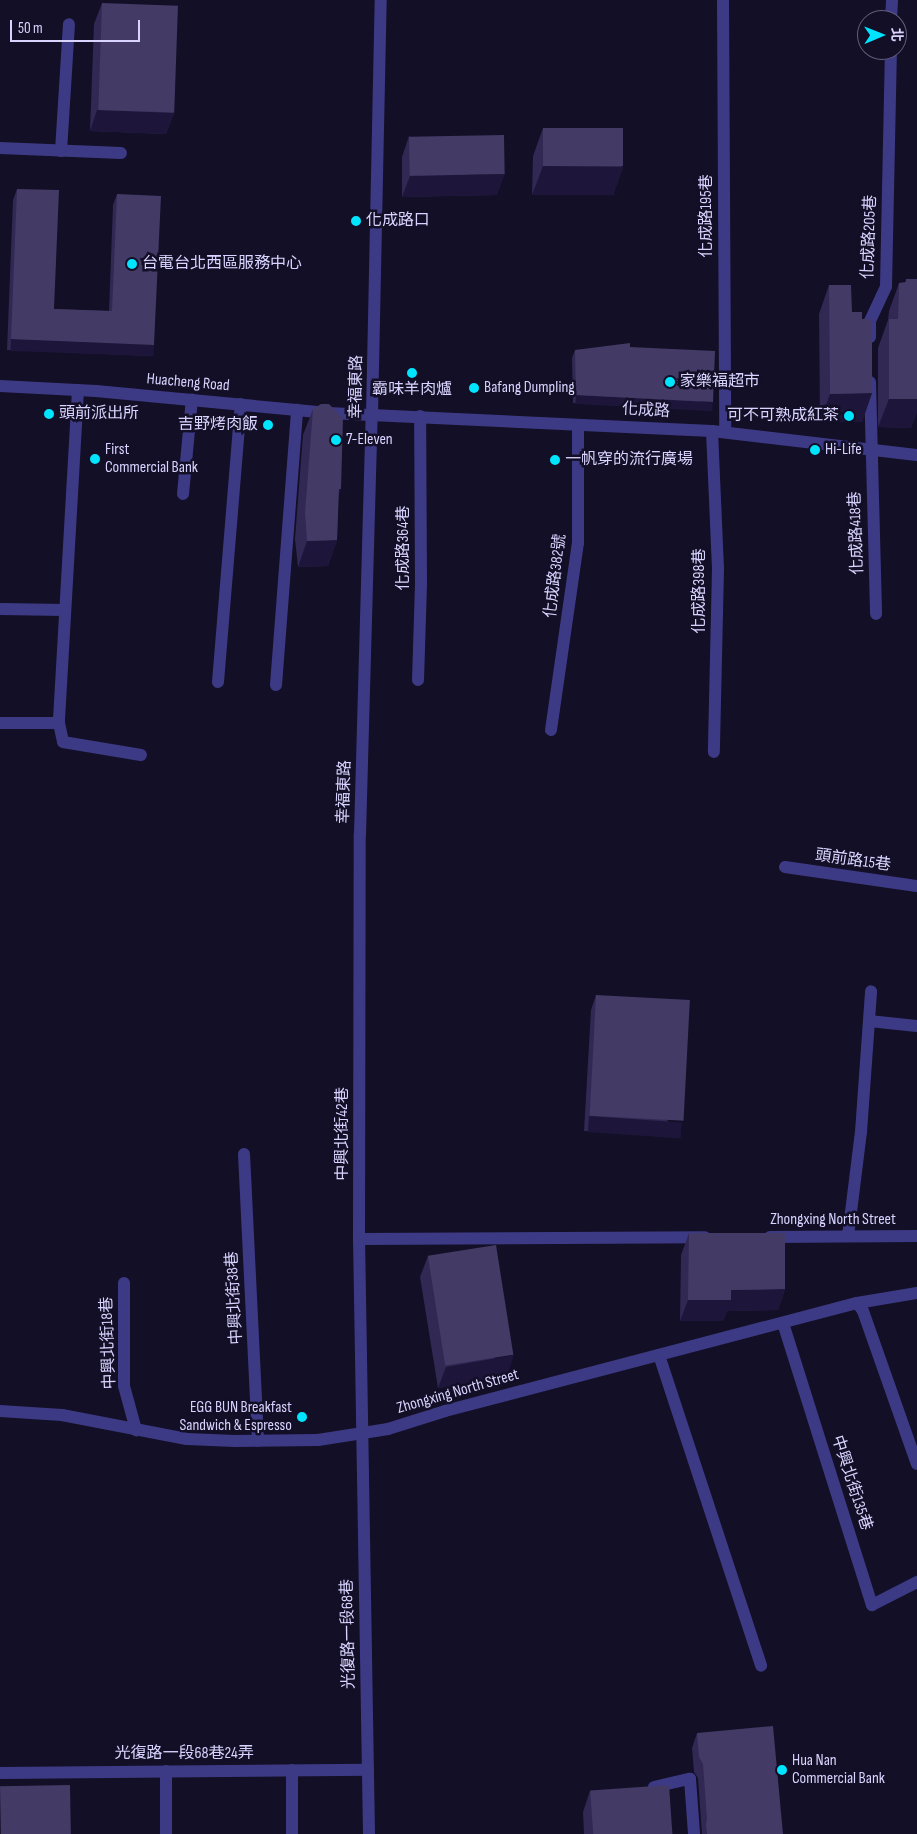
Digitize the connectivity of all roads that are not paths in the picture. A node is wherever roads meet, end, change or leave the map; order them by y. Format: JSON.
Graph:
{"nodes":[{"id":1,"x":381,"y":0,"type":"edge"},
{"id":2,"x":724,"y":0,"type":"edge"},
{"id":3,"x":70,"y":24,"type":"dead end"},
{"id":4,"x":891,"y":60,"type":"edge"},
{"id":5,"x":0,"y":148,"type":"edge"},
{"id":6,"x":61,"y":151,"type":"junction"},
{"id":7,"x":121,"y":153,"type":"dead end"},
{"id":8,"x":870,"y":349,"type":"edge"},
{"id":9,"x":870,"y":367,"type":"edge"},
{"id":10,"x":0,"y":386,"type":"edge"},
{"id":11,"x":78,"y":390,"type":"junction"},
{"id":12,"x":192,"y":399,"type":"junction"},
{"id":13,"x":241,"y":404,"type":"junction"},
{"id":14,"x":297,"y":410,"type":"junction"},
{"id":15,"x":372,"y":415,"type":"junction"},
{"id":16,"x":420,"y":416,"type":"junction"},
{"id":17,"x":578,"y":424,"type":"junction"},
{"id":18,"x":718,"y":431,"type":"junction"},
{"id":19,"x":870,"y":451,"type":"junction"},
{"id":20,"x":917,"y":455,"type":"edge"},
{"id":21,"x":183,"y":494,"type":"dead end"},
{"id":22,"x":0,"y":608,"type":"edge"},
{"id":23,"x":65,"y":610,"type":"junction"},
{"id":24,"x":876,"y":614,"type":"dead end"},
{"id":25,"x":418,"y":680,"type":"dead end"},
{"id":26,"x":218,"y":682,"type":"dead end"},
{"id":27,"x":276,"y":685,"type":"dead end"},
{"id":28,"x":59,"y":722,"type":"junction"},
{"id":29,"x":0,"y":723,"type":"edge"},
{"id":30,"x":551,"y":730,"type":"dead end"},
{"id":31,"x":714,"y":752,"type":"dead end"},
{"id":32,"x":141,"y":754,"type":"dead end"},
{"id":33,"x":360,"y":834,"type":"joint"},
{"id":34,"x":785,"y":867,"type":"dead end"},
{"id":35,"x":917,"y":886,"type":"edge"},
{"id":36,"x":871,"y":991,"type":"dead end"},
{"id":37,"x":869,"y":1021,"type":"junction"},
{"id":38,"x":917,"y":1026,"type":"edge"},
{"id":39,"x":244,"y":1154,"type":"dead end"},
{"id":40,"x":848,"y":1236,"type":"junction"},
{"id":41,"x":917,"y":1236,"type":"edge"},
{"id":42,"x":718,"y":1237,"type":"edge"},
{"id":43,"x":758,"y":1237,"type":"edge"},
{"id":44,"x":359,"y":1239,"type":"junction"},
{"id":45,"x":124,"y":1284,"type":"dead end"},
{"id":46,"x":917,"y":1293,"type":"edge"},
{"id":47,"x":857,"y":1303,"type":"junction"},
{"id":48,"x":783,"y":1323,"type":"junction"},
{"id":49,"x":660,"y":1355,"type":"junction"},
{"id":50,"x":0,"y":1411,"type":"edge"},
{"id":51,"x":136,"y":1430,"type":"junction"},
{"id":52,"x":361,"y":1433,"type":"junction"},
{"id":53,"x":258,"y":1441,"type":"junction"},
{"id":54,"x":917,"y":1464,"type":"edge"},
{"id":55,"x":917,"y":1582,"type":"edge"},
{"id":56,"x":760,"y":1666,"type":"dead end"},
{"id":57,"x":292,"y":1770,"type":"junction"},
{"id":58,"x":368,"y":1770,"type":"junction"},
{"id":59,"x":166,"y":1771,"type":"junction"},
{"id":60,"x":0,"y":1772,"type":"edge"},
{"id":61,"x":654,"y":1787,"type":"edge"},
{"id":62,"x":166,"y":1834,"type":"edge"},
{"id":63,"x":292,"y":1834,"type":"edge"},
{"id":64,"x":369,"y":1834,"type":"edge"},
{"id":65,"x":694,"y":1834,"type":"edge"}],
"edges":[{"from":1,"to":15,"type":"street","name":"幸福東路"},
{"from":2,"to":18,"type":"street","name":"化成路195巷"},
{"from":3,"to":6,"type":"street"},
{"from":4,"to":8,"type":"street","name":"化成路205巷"},
{"from":5,"to":6,"type":"street"},
{"from":6,"to":7,"type":"street"},
{"from":9,"to":19,"type":"street"},
{"from":10,"to":11,"type":"street","name":"Huacheng Road"},
{"from":11,"to":12,"type":"street","name":"Huacheng Road"},
{"from":11,"to":23,"type":"street"},
{"from":12,"to":13,"type":"street","name":"Huacheng Road"},
{"from":12,"to":21,"type":"street"},
{"from":13,"to":14,"type":"street","name":"Huacheng Road"},
{"from":13,"to":26,"type":"street"},
{"from":14,"to":15,"type":"street","name":"Huacheng Road"},
{"from":14,"to":27,"type":"street"},
{"from":15,"to":16,"type":"street","name":"化成路"},
{"from":15,"to":33,"type":"street","name":"幸福東路"},
{"from":16,"to":17,"type":"street","name":"化成路"},
{"from":16,"to":25,"type":"street","name":"化成路364巷"},
{"from":17,"to":18,"type":"street","name":"化成路"},
{"from":17,"to":30,"type":"street","name":"化成路382號"},
{"from":18,"to":19,"type":"street","name":"化成路"},
{"from":18,"to":31,"type":"street","name":"化成路398巷"},
{"from":19,"to":20,"type":"street","name":"化成路"},
{"from":19,"to":24,"type":"street","name":"化成路418巷"},
{"from":22,"to":23,"type":"street"},
{"from":23,"to":28,"type":"street"},
{"from":28,"to":29,"type":"street"},
{"from":28,"to":32,"type":"street"},
{"from":33,"to":44,"type":"street","name":"中興北街42巷"},
{"from":34,"to":35,"type":"street","name":"頭前路15巷"},
{"from":36,"to":37,"type":"street"},
{"from":37,"to":38,"type":"street"},
{"from":37,"to":40,"type":"street"},
{"from":39,"to":53,"type":"street","name":"中興北街38巷"},
{"from":40,"to":41,"type":"street","name":"Zhongxing North Street"},
{"from":40,"to":43,"type":"street","name":"Zhongxing North Street"},
{"from":42,"to":44,"type":"street"},
{"from":44,"to":52,"type":"street","name":"中興北街42巷"},
{"from":45,"to":51,"type":"street","name":"中興北街18巷"},
{"from":46,"to":47,"type":"street","name":"Zhongxing North Street"},
{"from":47,"to":48,"type":"street","name":"Zhongxing North Street"},
{"from":47,"to":54,"type":"street"},
{"from":48,"to":49,"type":"street","name":"Zhongxing North Street"},
{"from":48,"to":55,"type":"street","name":"中興北街135巷"},
{"from":49,"to":52,"type":"street","name":"Zhongxing North Street"},
{"from":49,"to":56,"type":"street"},
{"from":50,"to":51,"type":"street","name":"Zhongxing North Street"},
{"from":51,"to":53,"type":"street","name":"Zhongxing North Street"},
{"from":52,"to":53,"type":"street","name":"Zhongxing North Street"},
{"from":52,"to":58,"type":"street","name":"光復路一段68巷"},
{"from":57,"to":58,"type":"street","name":"光復路一段68巷24弄"},
{"from":57,"to":59,"type":"street","name":"光復路一段68巷24弄"},
{"from":57,"to":63,"type":"street"},
{"from":58,"to":64,"type":"street","name":"光復路一段68巷"},
{"from":59,"to":60,"type":"street","name":"光復路一段68巷24弄"},
{"from":59,"to":62,"type":"street"},
{"from":61,"to":65,"type":"street"}]}
